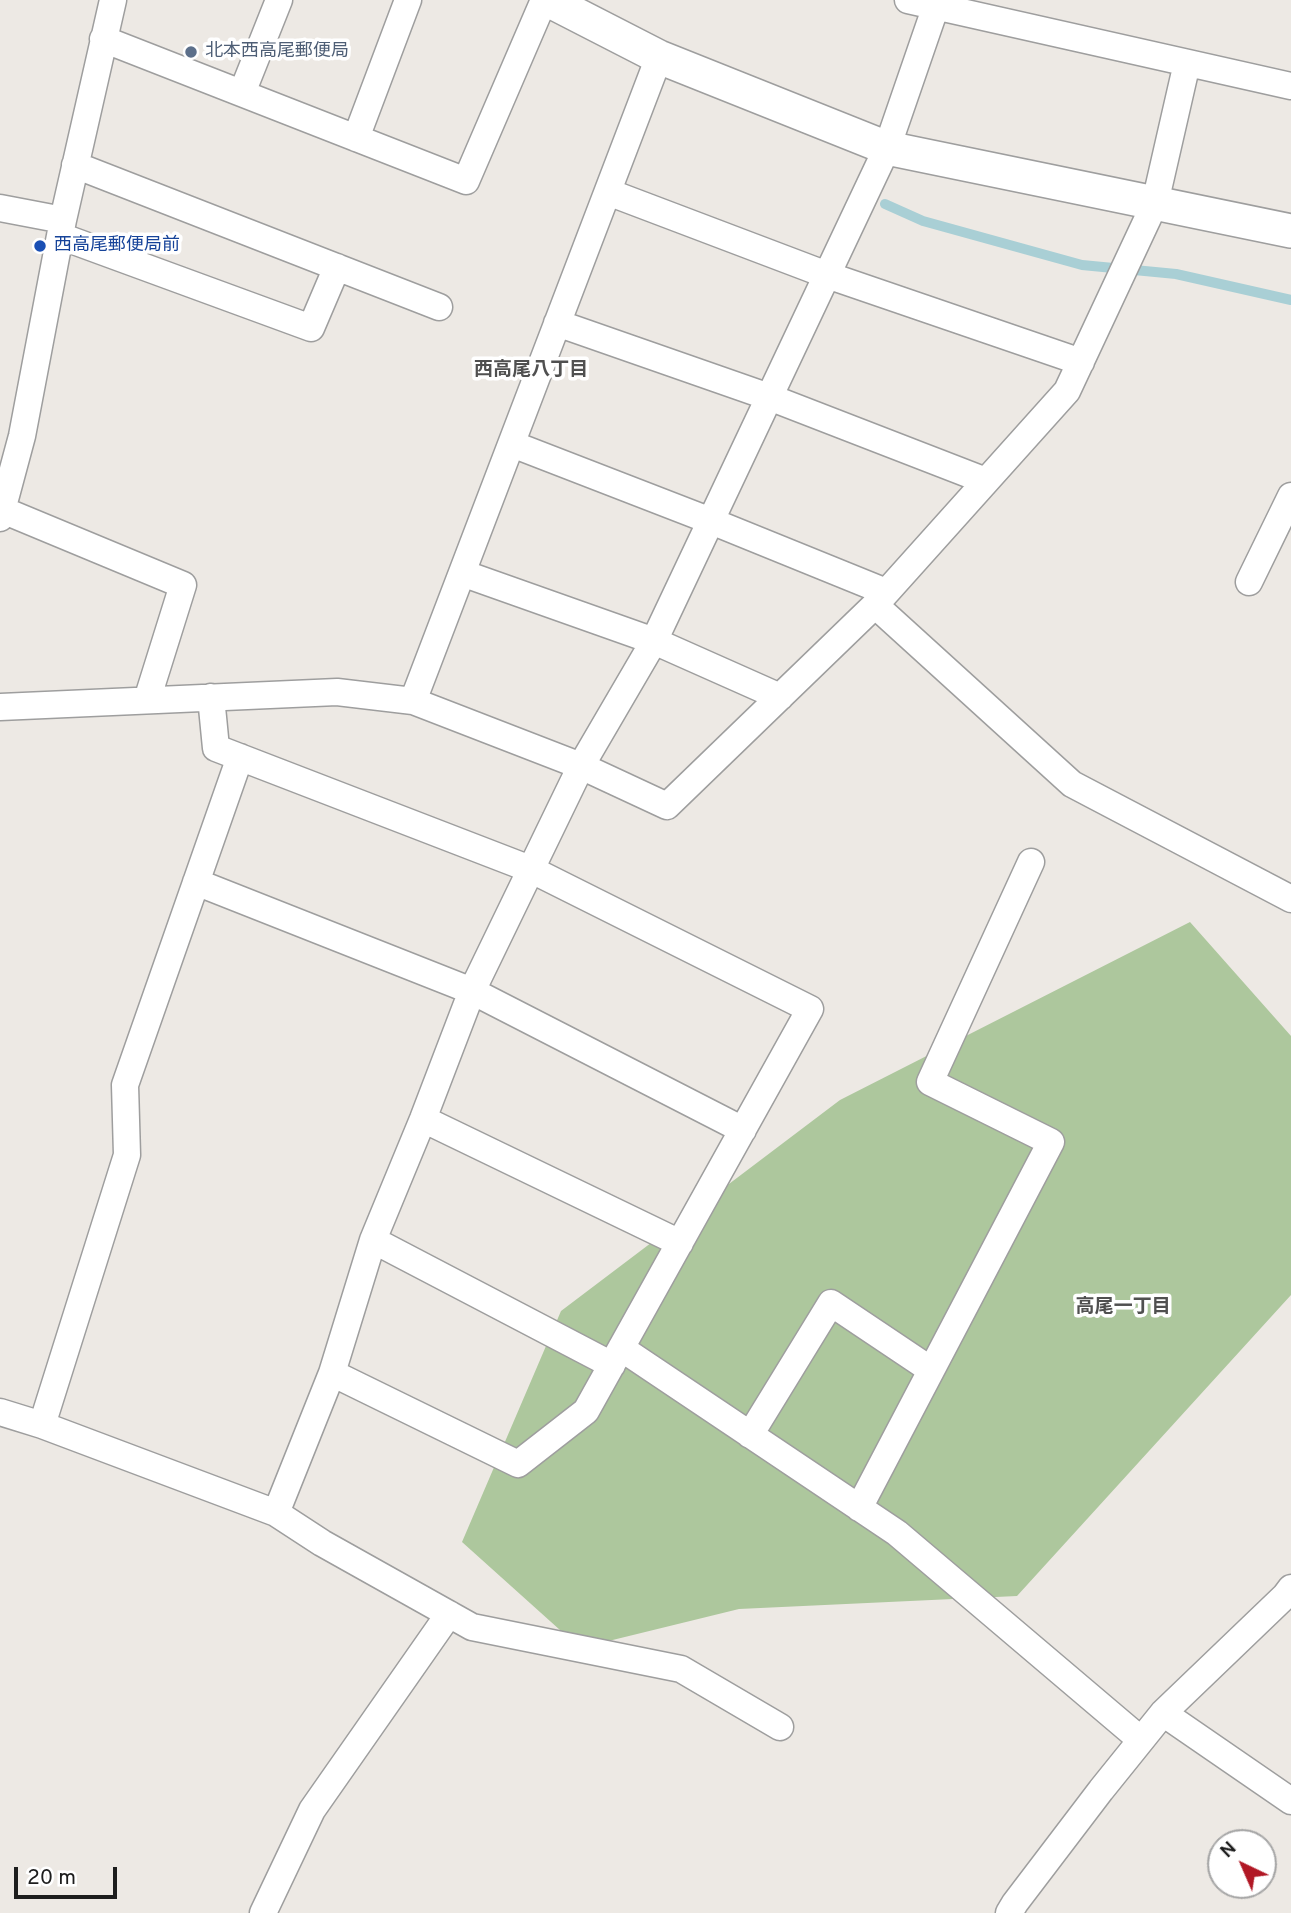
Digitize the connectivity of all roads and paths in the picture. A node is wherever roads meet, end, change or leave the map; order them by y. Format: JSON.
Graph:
{"nodes":[{"id":1,"x":113,"y":0,"type":"edge"},
{"id":2,"x":279,"y":0,"type":"edge"},
{"id":3,"x":408,"y":0,"type":"edge"},
{"id":4,"x":546,"y":0,"type":"edge"},
{"id":5,"x":908,"y":0,"type":"edge"},
{"id":6,"x":937,"y":3,"type":"edge"},
{"id":7,"x":103,"y":39,"type":"junction"},
{"id":8,"x":659,"y":57,"type":"junction"},
{"id":9,"x":1187,"y":63,"type":"junction"},
{"id":10,"x":1291,"y":86,"type":"edge"},
{"id":11,"x":242,"y":93,"type":"junction"},
{"id":12,"x":356,"y":138,"type":"junction"},
{"id":13,"x":887,"y":148,"type":"junction"},
{"id":14,"x":75,"y":166,"type":"junction"},
{"id":15,"x":608,"y":192,"type":"junction"},
{"id":16,"x":1155,"y":203,"type":"junction"},
{"id":17,"x":0,"y":208,"type":"edge"},
{"id":18,"x":61,"y":228,"type":"junction"},
{"id":19,"x":1291,"y":231,"type":"edge"},
{"id":20,"x":337,"y":267,"type":"junction"},
{"id":21,"x":827,"y":275,"type":"junction"},
{"id":22,"x":439,"y":307,"type":"dead end"},
{"id":23,"x":557,"y":323,"type":"junction"},
{"id":24,"x":1081,"y":362,"type":"junction"},
{"id":25,"x":769,"y":397,"type":"junction"},
{"id":26,"x":512,"y":444,"type":"junction"},
{"id":27,"x":986,"y":481,"type":"junction"},
{"id":28,"x":1291,"y":496,"type":"edge"},
{"id":29,"x":1,"y":512,"type":"edge"},
{"id":30,"x":711,"y":521,"type":"junction"},
{"id":31,"x":1281,"y":543,"type":"edge"},
{"id":32,"x":462,"y":573,"type":"junction"},
{"id":33,"x":1249,"y":582,"type":"dead end"},
{"id":34,"x":881,"y":598,"type":"junction"},
{"id":35,"x":654,"y":641,"type":"junction"},
{"id":36,"x":780,"y":696,"type":"junction"},
{"id":37,"x":211,"y":697,"type":"junction"},
{"id":38,"x":147,"y":700,"type":"junction"},
{"id":39,"x":412,"y":701,"type":"junction"},
{"id":40,"x":0,"y":707,"type":"edge"},
{"id":41,"x":240,"y":757,"type":"junction"},
{"id":42,"x":581,"y":766,"type":"junction"},
{"id":43,"x":1031,"y":862,"type":"dead end"},
{"id":44,"x":530,"y":869,"type":"junction"},
{"id":45,"x":196,"y":883,"type":"junction"},
{"id":46,"x":1291,"y":899,"type":"edge"},
{"id":47,"x":472,"y":991,"type":"junction"},
{"id":48,"x":423,"y":1119,"type":"junction"},
{"id":49,"x":743,"y":1130,"type":"junction"},
{"id":50,"x":373,"y":1240,"type":"junction"},
{"id":51,"x":680,"y":1242,"type":"junction"},
{"id":52,"x":616,"y":1356,"type":"junction"},
{"id":53,"x":931,"y":1370,"type":"junction"},
{"id":54,"x":332,"y":1373,"type":"junction"},
{"id":55,"x":0,"y":1412,"type":"edge"},
{"id":56,"x":42,"y":1425,"type":"junction"},
{"id":57,"x":750,"y":1435,"type":"junction"},
{"id":58,"x":859,"y":1508,"type":"junction"},
{"id":59,"x":276,"y":1513,"type":"junction"},
{"id":60,"x":1291,"y":1588,"type":"edge"},
{"id":61,"x":449,"y":1614,"type":"junction"},
{"id":62,"x":1163,"y":1713,"type":"junction"},
{"id":63,"x":780,"y":1727,"type":"dead end"},
{"id":64,"x":1141,"y":1740,"type":"junction"},
{"id":65,"x":1291,"y":1801,"type":"edge"},
{"id":66,"x":1019,"y":1910,"type":"edge"},
{"id":67,"x":263,"y":1913,"type":"edge"}],
"edges":[{"from":1,"to":7,"type":"street"},
{"from":2,"to":11,"type":"street"},
{"from":3,"to":12,"type":"street"},
{"from":4,"to":8,"type":"street"},
{"from":4,"to":12,"type":"street"},
{"from":5,"to":6,"type":"street"},
{"from":6,"to":9,"type":"street"},
{"from":6,"to":13,"type":"street"},
{"from":7,"to":11,"type":"street"},
{"from":7,"to":14,"type":"street"},
{"from":8,"to":13,"type":"street"},
{"from":8,"to":15,"type":"street"},
{"from":9,"to":10,"type":"street"},
{"from":9,"to":16,"type":"street"},
{"from":11,"to":12,"type":"street"},
{"from":13,"to":16,"type":"street"},
{"from":13,"to":21,"type":"street"},
{"from":14,"to":18,"type":"street"},
{"from":14,"to":20,"type":"street"},
{"from":15,"to":21,"type":"street"},
{"from":15,"to":23,"type":"street"},
{"from":16,"to":19,"type":"street"},
{"from":16,"to":24,"type":"street"},
{"from":17,"to":18,"type":"street"},
{"from":18,"to":20,"type":"street"},
{"from":18,"to":29,"type":"street"},
{"from":20,"to":22,"type":"street"},
{"from":21,"to":24,"type":"street"},
{"from":21,"to":25,"type":"street"},
{"from":23,"to":25,"type":"street"},
{"from":23,"to":26,"type":"street"},
{"from":24,"to":27,"type":"street"},
{"from":25,"to":27,"type":"street"},
{"from":25,"to":30,"type":"street"},
{"from":26,"to":30,"type":"street"},
{"from":26,"to":32,"type":"street"},
{"from":27,"to":34,"type":"street"},
{"from":28,"to":31,"type":"street"},
{"from":29,"to":38,"type":"street"},
{"from":30,"to":34,"type":"street"},
{"from":30,"to":35,"type":"street"},
{"from":31,"to":33,"type":"street"},
{"from":32,"to":35,"type":"street"},
{"from":32,"to":39,"type":"street"},
{"from":34,"to":36,"type":"street"},
{"from":34,"to":46,"type":"street"},
{"from":35,"to":36,"type":"street"},
{"from":35,"to":42,"type":"street"},
{"from":36,"to":42,"type":"street"},
{"from":37,"to":38,"type":"street"},
{"from":37,"to":39,"type":"street"},
{"from":37,"to":41,"type":"street"},
{"from":38,"to":40,"type":"street"},
{"from":39,"to":42,"type":"street"},
{"from":41,"to":44,"type":"street"},
{"from":41,"to":45,"type":"street"},
{"from":42,"to":44,"type":"street"},
{"from":43,"to":53,"type":"street"},
{"from":44,"to":47,"type":"street"},
{"from":44,"to":49,"type":"street"},
{"from":45,"to":47,"type":"street"},
{"from":45,"to":56,"type":"street"},
{"from":47,"to":48,"type":"street"},
{"from":47,"to":49,"type":"street"},
{"from":48,"to":50,"type":"street"},
{"from":48,"to":51,"type":"street"},
{"from":49,"to":51,"type":"street"},
{"from":50,"to":52,"type":"street"},
{"from":50,"to":54,"type":"street"},
{"from":51,"to":52,"type":"street"},
{"from":52,"to":54,"type":"street"},
{"from":52,"to":57,"type":"street"},
{"from":53,"to":57,"type":"street"},
{"from":53,"to":58,"type":"street"},
{"from":54,"to":59,"type":"street"},
{"from":55,"to":56,"type":"street"},
{"from":56,"to":59,"type":"street"},
{"from":57,"to":58,"type":"street"},
{"from":58,"to":64,"type":"street"},
{"from":59,"to":61,"type":"street"},
{"from":60,"to":62,"type":"street"},
{"from":61,"to":63,"type":"street"},
{"from":61,"to":67,"type":"street"},
{"from":62,"to":64,"type":"street"},
{"from":62,"to":65,"type":"street"},
{"from":64,"to":66,"type":"street"}]}
